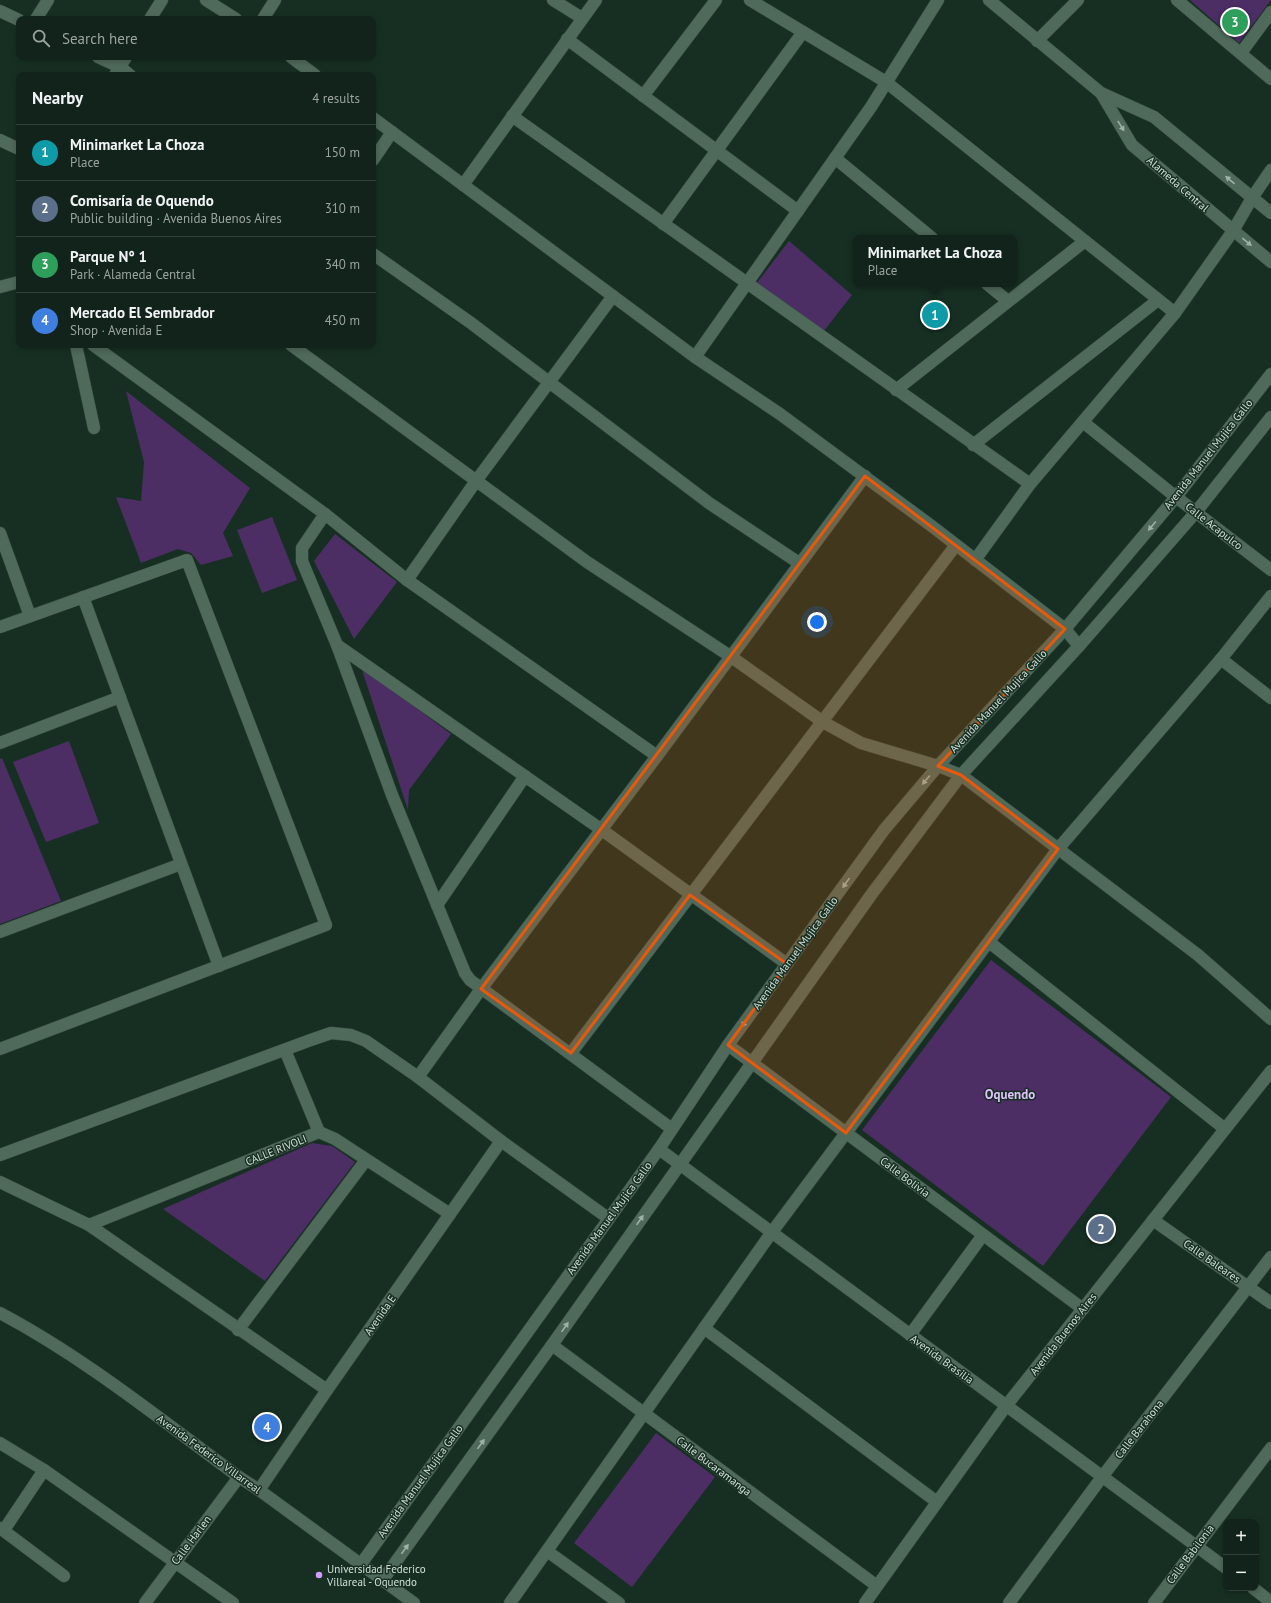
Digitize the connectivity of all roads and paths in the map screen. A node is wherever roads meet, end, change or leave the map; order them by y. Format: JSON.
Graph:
{"nodes":[{"id":1,"x":48,"y":0,"type":"edge"},
{"id":2,"x":162,"y":0,"type":"edge"},
{"id":3,"x":206,"y":0,"type":"edge"},
{"id":4,"x":275,"y":0,"type":"edge"},
{"id":5,"x":553,"y":0,"type":"edge"},
{"id":6,"x":596,"y":0,"type":"edge"},
{"id":7,"x":716,"y":0,"type":"edge"},
{"id":8,"x":750,"y":0,"type":"edge"},
{"id":9,"x":938,"y":0,"type":"edge"},
{"id":10,"x":989,"y":0,"type":"edge"},
{"id":11,"x":1078,"y":0,"type":"edge"},
{"id":12,"x":1177,"y":0,"type":"edge"},
{"id":13,"x":0,"y":11,"type":"edge"},
{"id":14,"x":1271,"y":12,"type":"edge"},
{"id":15,"x":38,"y":16,"type":"edge"},
{"id":16,"x":152,"y":16,"type":"edge"},
{"id":17,"x":231,"y":16,"type":"edge"},
{"id":18,"x":265,"y":16,"type":"edge"},
{"id":19,"x":582,"y":18,"type":"junction"},
{"id":20,"x":16,"y":19,"type":"edge"},
{"id":21,"x":803,"y":32,"type":"junction"},
{"id":22,"x":567,"y":39,"type":"junction"},
{"id":23,"x":1037,"y":41,"type":"junction"},
{"id":24,"x":1241,"y":54,"type":"junction"},
{"id":25,"x":102,"y":60,"type":"edge"},
{"id":26,"x":124,"y":60,"type":"edge"},
{"id":27,"x":295,"y":60,"type":"edge"},
{"id":28,"x":117,"y":71,"type":"edge"},
{"id":29,"x":311,"y":72,"type":"edge"},
{"id":30,"x":1271,"y":79,"type":"edge"},
{"id":31,"x":886,"y":82,"type":"junction"},
{"id":32,"x":1101,"y":93,"type":"junction"},
{"id":33,"x":643,"y":96,"type":"junction"},
{"id":34,"x":512,"y":116,"type":"junction"},
{"id":35,"x":376,"y":120,"type":"edge"},
{"id":36,"x":392,"y":132,"type":"junction"},
{"id":37,"x":0,"y":140,"type":"edge"},
{"id":38,"x":16,"y":148,"type":"edge"},
{"id":39,"x":716,"y":151,"type":"junction"},
{"id":40,"x":376,"y":156,"type":"edge"},
{"id":41,"x":835,"y":158,"type":"junction"},
{"id":42,"x":1271,"y":170,"type":"edge"},
{"id":43,"x":463,"y":185,"type":"junction"},
{"id":44,"x":1252,"y":198,"type":"junction"},
{"id":45,"x":798,"y":211,"type":"junction"},
{"id":46,"x":1271,"y":213,"type":"edge"},
{"id":47,"x":663,"y":224,"type":"junction"},
{"id":48,"x":1233,"y":231,"type":"junction"},
{"id":49,"x":928,"y":235,"type":"edge"},
{"id":50,"x":1085,"y":241,"type":"junction"},
{"id":51,"x":376,"y":256,"type":"edge"},
{"id":52,"x":1271,"y":262,"type":"edge"},
{"id":53,"x":747,"y":284,"type":"junction"},
{"id":54,"x":16,"y":285,"type":"edge"},
{"id":55,"x":0,"y":287,"type":"edge"},
{"id":56,"x":991,"y":287,"type":"edge"},
{"id":57,"x":613,"y":296,"type":"junction"},
{"id":58,"x":1158,"y":300,"type":"junction"},
{"id":59,"x":1008,"y":301,"type":"junction"},
{"id":60,"x":1175,"y":313,"type":"junction"},
{"id":61,"x":77,"y":348,"type":"edge"},
{"id":62,"x":97,"y":348,"type":"edge"},
{"id":63,"x":294,"y":348,"type":"edge"},
{"id":64,"x":696,"y":357,"type":"junction"},
{"id":65,"x":1271,"y":374,"type":"edge"},
{"id":66,"x":550,"y":383,"type":"junction"},
{"id":67,"x":896,"y":390,"type":"junction"},
{"id":68,"x":1271,"y":417,"type":"edge"},
{"id":69,"x":1083,"y":422,"type":"junction"},
{"id":70,"x":94,"y":428,"type":"dead end"},
{"id":71,"x":973,"y":444,"type":"junction"},
{"id":72,"x":865,"y":476,"type":"junction"},
{"id":73,"x":476,"y":481,"type":"junction"},
{"id":74,"x":1030,"y":484,"type":"junction"},
{"id":75,"x":1176,"y":497,"type":"junction"},
{"id":76,"x":1196,"y":512,"type":"junction"},
{"id":77,"x":325,"y":514,"type":"junction"},
{"id":78,"x":0,"y":533,"type":"edge"},
{"id":79,"x":956,"y":545,"type":"junction"},
{"id":80,"x":975,"y":560,"type":"junction"},
{"id":81,"x":799,"y":563,"type":"junction"},
{"id":82,"x":1271,"y":570,"type":"edge"},
{"id":83,"x":407,"y":580,"type":"junction"},
{"id":84,"x":1271,"y":596,"type":"edge"},
{"id":85,"x":83,"y":597,"type":"junction"},
{"id":86,"x":30,"y":616,"type":"junction"},
{"id":87,"x":0,"y":627,"type":"edge"},
{"id":88,"x":1065,"y":629,"type":"junction"},
{"id":89,"x":337,"y":645,"type":"junction"},
{"id":90,"x":1079,"y":646,"type":"junction"},
{"id":91,"x":730,"y":656,"type":"junction"},
{"id":92,"x":1222,"y":659,"type":"junction"},
{"id":93,"x":120,"y":697,"type":"junction"},
{"id":94,"x":1271,"y":698,"type":"edge"},
{"id":95,"x":823,"y":722,"type":"junction"},
{"id":96,"x":0,"y":744,"type":"edge"},
{"id":97,"x":658,"y":756,"type":"junction"},
{"id":98,"x":938,"y":766,"type":"junction"},
{"id":99,"x":961,"y":775,"type":"junction"},
{"id":100,"x":525,"y":776,"type":"junction"},
{"id":101,"x":602,"y":830,"type":"junction"},
{"id":102,"x":1058,"y":850,"type":"junction"},
{"id":103,"x":182,"y":864,"type":"junction"},
{"id":104,"x":690,"y":895,"type":"junction"},
{"id":105,"x":437,"y":905,"type":"junction"},
{"id":106,"x":0,"y":932,"type":"edge"},
{"id":107,"x":989,"y":942,"type":"junction"},
{"id":108,"x":786,"y":964,"type":"junction"},
{"id":109,"x":219,"y":966,"type":"junction"},
{"id":110,"x":481,"y":989,"type":"junction"},
{"id":111,"x":1271,"y":1019,"type":"edge"},
{"id":112,"x":728,"y":1045,"type":"junction"},
{"id":113,"x":0,"y":1049,"type":"edge"},
{"id":114,"x":285,"y":1050,"type":"junction"},
{"id":115,"x":571,"y":1053,"type":"junction"},
{"id":116,"x":751,"y":1062,"type":"junction"},
{"id":117,"x":1271,"y":1071,"type":"edge"},
{"id":118,"x":418,"y":1077,"type":"junction"},
{"id":119,"x":672,"y":1129,"type":"junction"},
{"id":120,"x":1225,"y":1129,"type":"junction"},
{"id":121,"x":319,"y":1132,"type":"junction"},
{"id":122,"x":846,"y":1133,"type":"junction"},
{"id":123,"x":501,"y":1141,"type":"junction"},
{"id":124,"x":659,"y":1149,"type":"junction"},
{"id":125,"x":0,"y":1155,"type":"edge"},
{"id":126,"x":366,"y":1160,"type":"junction"},
{"id":127,"x":680,"y":1164,"type":"junction"},
{"id":128,"x":0,"y":1182,"type":"edge"},
{"id":129,"x":450,"y":1214,"type":"junction"},
{"id":130,"x":608,"y":1218,"type":"junction"},
{"id":131,"x":1153,"y":1220,"type":"junction"},
{"id":132,"x":89,"y":1225,"type":"junction"},
{"id":133,"x":772,"y":1232,"type":"junction"},
{"id":134,"x":983,"y":1235,"type":"junction"},
{"id":135,"x":1271,"y":1256,"type":"edge"},
{"id":136,"x":1248,"y":1287,"type":"junction"},
{"id":137,"x":1271,"y":1303,"type":"edge"},
{"id":138,"x":1083,"y":1309,"type":"junction"},
{"id":139,"x":0,"y":1313,"type":"edge"},
{"id":140,"x":704,"y":1328,"type":"junction"},
{"id":141,"x":238,"y":1330,"type":"junction"},
{"id":142,"x":910,"y":1335,"type":"junction"},
{"id":143,"x":552,"y":1345,"type":"junction"},
{"id":144,"x":327,"y":1390,"type":"junction"},
{"id":145,"x":1006,"y":1406,"type":"junction"},
{"id":146,"x":644,"y":1413,"type":"junction"},
{"id":147,"x":0,"y":1444,"type":"edge"},
{"id":148,"x":1271,"y":1448,"type":"edge"},
{"id":149,"x":44,"y":1470,"type":"junction"},
{"id":150,"x":239,"y":1477,"type":"junction"},
{"id":151,"x":1102,"y":1477,"type":"junction"},
{"id":152,"x":259,"y":1490,"type":"junction"},
{"id":153,"x":937,"y":1502,"type":"junction"},
{"id":154,"x":2,"y":1529,"type":"edge"},
{"id":155,"x":1196,"y":1546,"type":"junction"},
{"id":156,"x":547,"y":1550,"type":"junction"},
{"id":157,"x":175,"y":1562,"type":"junction"},
{"id":158,"x":361,"y":1564,"type":"junction"},
{"id":159,"x":1223,"y":1566,"type":"edge"},
{"id":160,"x":64,"y":1576,"type":"dead end"},
{"id":161,"x":382,"y":1581,"type":"junction"},
{"id":162,"x":876,"y":1586,"type":"junction"},
{"id":163,"x":1257,"y":1591,"type":"edge"},
{"id":164,"x":1271,"y":1602,"type":"edge"},
{"id":165,"x":145,"y":1603,"type":"edge"},
{"id":166,"x":233,"y":1603,"type":"edge"},
{"id":167,"x":414,"y":1603,"type":"edge"},
{"id":168,"x":510,"y":1603,"type":"edge"},
{"id":169,"x":619,"y":1603,"type":"edge"},
{"id":170,"x":865,"y":1603,"type":"edge"},
{"id":171,"x":1009,"y":1603,"type":"edge"},
{"id":172,"x":1154,"y":1603,"type":"edge"}],
"edges":[{"from":1,"to":15,"type":"street"},
{"from":2,"to":16,"type":"street"},
{"from":3,"to":17,"type":"street"},
{"from":4,"to":18,"type":"street"},
{"from":5,"to":19,"type":"street"},
{"from":6,"to":19,"type":"street"},
{"from":7,"to":33,"type":"street"},
{"from":8,"to":21,"type":"street"},
{"from":9,"to":31,"type":"street"},
{"from":10,"to":23,"type":"street","name":"Alameda Central"},
{"from":11,"to":23,"type":"street"},
{"from":12,"to":24,"type":"street"},
{"from":13,"to":20,"type":"street"},
{"from":14,"to":24,"type":"street"},
{"from":19,"to":22,"type":"street"},
{"from":21,"to":31,"type":"street"},
{"from":21,"to":39,"type":"street"},
{"from":22,"to":33,"type":"street"},
{"from":22,"to":34,"type":"street"},
{"from":23,"to":32,"type":"street","name":"Alameda Central"},
{"from":24,"to":30,"type":"street"},
{"from":25,"to":28,"type":"street"},
{"from":26,"to":28,"type":"street"},
{"from":27,"to":29,"type":"street"},
{"from":31,"to":41,"type":"street"},
{"from":31,"to":50,"type":"street"},
{"from":44,"to":32,"type":"street","name":"Alameda Central","one_way":true},
{"from":32,"to":48,"type":"street","name":"Alameda Central","one_way":true},
{"from":33,"to":39,"type":"street"},
{"from":34,"to":43,"type":"street"},
{"from":34,"to":47,"type":"street"},
{"from":35,"to":36,"type":"street"},
{"from":36,"to":40,"type":"street"},
{"from":36,"to":43,"type":"street"},
{"from":37,"to":38,"type":"street"},
{"from":39,"to":45,"type":"street"},
{"from":39,"to":47,"type":"street"},
{"from":41,"to":45,"type":"street"},
{"from":41,"to":49,"type":"street"},
{"from":42,"to":44,"type":"street"},
{"from":43,"to":57,"type":"street"},
{"from":44,"to":46,"type":"street","name":"Alameda Central"},
{"from":44,"to":48,"type":"street"},
{"from":45,"to":53,"type":"street"},
{"from":47,"to":53,"type":"street"},
{"from":48,"to":52,"type":"street","name":"Alameda Central","one_way":true},
{"from":48,"to":60,"type":"street"},
{"from":50,"to":58,"type":"street"},
{"from":50,"to":59,"type":"street"},
{"from":51,"to":66,"type":"street"},
{"from":53,"to":64,"type":"street"},
{"from":53,"to":67,"type":"street"},
{"from":54,"to":55,"type":"street"},
{"from":56,"to":59,"type":"street"},
{"from":57,"to":64,"type":"street"},
{"from":57,"to":66,"type":"street"},
{"from":58,"to":60,"type":"street"},
{"from":58,"to":71,"type":"street"},
{"from":59,"to":67,"type":"street"},
{"from":60,"to":69,"type":"street"},
{"from":61,"to":70,"type":"street"},
{"from":62,"to":77,"type":"street"},
{"from":63,"to":73,"type":"street"},
{"from":64,"to":72,"type":"street"},
{"from":65,"to":75,"type":"street","name":"Avenida Manuel Mujica Gallo"},
{"from":66,"to":73,"type":"street"},
{"from":66,"to":81,"type":"street"},
{"from":67,"to":71,"type":"street"},
{"from":68,"to":76,"type":"street","name":"Avenida Manuel Mujica Gallo"},
{"from":69,"to":74,"type":"street"},
{"from":69,"to":75,"type":"street","name":"Calle Acapulco"},
{"from":71,"to":74,"type":"street"},
{"from":72,"to":79,"type":"street"},
{"from":72,"to":81,"type":"street"},
{"from":73,"to":83,"type":"street"},
{"from":73,"to":91,"type":"street"},
{"from":74,"to":80,"type":"street"},
{"from":75,"to":76,"type":"street","name":"Calle Acapulco"},
{"from":75,"to":88,"type":"street","name":"Avenida Manuel Mujica Gallo","one_way":true},
{"from":76,"to":82,"type":"street","name":"Calle Acapulco"},
{"from":76,"to":90,"type":"street","name":"Avenida Manuel Mujica Gallo"},
{"from":77,"to":83,"type":"street"},
{"from":77,"to":89,"type":"street"},
{"from":78,"to":86,"type":"street"},
{"from":79,"to":80,"type":"street"},
{"from":79,"to":95,"type":"street"},
{"from":80,"to":88,"type":"street"},
{"from":81,"to":91,"type":"street"},
{"from":83,"to":97,"type":"street"},
{"from":84,"to":92,"type":"street"},
{"from":85,"to":86,"type":"street"},
{"from":85,"to":93,"type":"street"},
{"from":85,"to":109,"type":"street"},
{"from":86,"to":87,"type":"street"},
{"from":88,"to":90,"type":"street"},
{"from":88,"to":98,"type":"street","name":"Avenida Manuel Mujica Gallo"},
{"from":89,"to":100,"type":"street"},
{"from":89,"to":105,"type":"street"},
{"from":90,"to":99,"type":"street","name":"Avenida Manuel Mujica Gallo"},
{"from":91,"to":95,"type":"street"},
{"from":91,"to":97,"type":"street"},
{"from":92,"to":94,"type":"street"},
{"from":92,"to":102,"type":"street"},
{"from":93,"to":96,"type":"street"},
{"from":93,"to":103,"type":"street"},
{"from":95,"to":98,"type":"street"},
{"from":95,"to":104,"type":"street"},
{"from":97,"to":101,"type":"street"},
{"from":98,"to":99,"type":"street"},
{"from":98,"to":108,"type":"street","name":"Avenida Manuel Mujica Gallo","one_way":true},
{"from":99,"to":102,"type":"street"},
{"from":99,"to":116,"type":"street","name":"Avenida Manuel Mujica Gallo"},
{"from":100,"to":101,"type":"street"},
{"from":100,"to":105,"type":"street"},
{"from":101,"to":104,"type":"street"},
{"from":101,"to":110,"type":"street"},
{"from":102,"to":107,"type":"street"},
{"from":102,"to":111,"type":"street"},
{"from":103,"to":106,"type":"street"},
{"from":103,"to":109,"type":"street"},
{"from":104,"to":108,"type":"street"},
{"from":104,"to":115,"type":"street"},
{"from":105,"to":110,"type":"street"},
{"from":107,"to":120,"type":"street"},
{"from":107,"to":122,"type":"street"},
{"from":108,"to":112,"type":"street","name":"Avenida Manuel Mujica Gallo","one_way":true},
{"from":109,"to":113,"type":"street"},
{"from":110,"to":115,"type":"street"},
{"from":110,"to":118,"type":"street"},
{"from":112,"to":116,"type":"street","name":"Calle Bolivia"},
{"from":112,"to":119,"type":"street","name":"Avenida Manuel Mujica Gallo"},
{"from":114,"to":118,"type":"street"},
{"from":114,"to":121,"type":"street"},
{"from":114,"to":125,"type":"street"},
{"from":115,"to":119,"type":"street"},
{"from":116,"to":122,"type":"street","name":"Calle Bolivia"},
{"from":116,"to":127,"type":"street","name":"Avenida Manuel Mujica Gallo"},
{"from":117,"to":120,"type":"street","name":"Avenida Buenos Aires"},
{"from":118,"to":123,"type":"street"},
{"from":119,"to":124,"type":"street","name":"Avenida Manuel Mujica Gallo"},
{"from":120,"to":131,"type":"street","name":"Avenida Buenos Aires"},
{"from":121,"to":126,"type":"street","name":"CALLE RIVOLI"},
{"from":121,"to":132,"type":"street","name":"CALLE RIVOLI"},
{"from":122,"to":133,"type":"street"},
{"from":122,"to":134,"type":"street","name":"Calle Bolivia"},
{"from":123,"to":129,"type":"street","name":"Avenida E"},
{"from":123,"to":130,"type":"street"},
{"from":124,"to":127,"type":"street","name":"Avenida Brasilia"},
{"from":124,"to":130,"type":"street","name":"Avenida Manuel Mujica Gallo"},
{"from":126,"to":129,"type":"street","name":"CALLE RIVOLI"},
{"from":126,"to":141,"type":"street"},
{"from":127,"to":133,"type":"street","name":"Avenida Brasilia"},
{"from":143,"to":127,"type":"street","name":"Avenida Manuel Mujica Gallo","one_way":true},
{"from":128,"to":132,"type":"street"},
{"from":129,"to":144,"type":"street","name":"Avenida E"},
{"from":130,"to":158,"type":"street","name":"Avenida Manuel Mujica Gallo"},
{"from":131,"to":136,"type":"street","name":"Calle Baleares"},
{"from":131,"to":138,"type":"street","name":"Avenida Buenos Aires"},
{"from":132,"to":141,"type":"street"},
{"from":133,"to":140,"type":"street"},
{"from":133,"to":142,"type":"street","name":"Avenida Brasilia"},
{"from":134,"to":138,"type":"street","name":"Calle Bolivia"},
{"from":134,"to":142,"type":"street"},
{"from":135,"to":136,"type":"street","name":"Calle Barahona"},
{"from":136,"to":137,"type":"street","name":"Calle Baleares"},
{"from":136,"to":151,"type":"street","name":"Calle Barahona"},
{"from":138,"to":145,"type":"street","name":"Avenida Buenos Aires"},
{"from":139,"to":150,"type":"street","name":"Avenida Federico Villarreal"},
{"from":140,"to":146,"type":"street"},
{"from":140,"to":153,"type":"street"},
{"from":141,"to":144,"type":"street"},
{"from":142,"to":145,"type":"street","name":"Avenida Brasilia"},
{"from":143,"to":146,"type":"street","name":"Calle Bucaramanga"},
{"from":161,"to":143,"type":"street","name":"Avenida Manuel Mujica Gallo","one_way":true},
{"from":144,"to":152,"type":"street","name":"Avenida E"},
{"from":145,"to":151,"type":"street","name":"Avenida Brasilia"},
{"from":145,"to":153,"type":"street","name":"Avenida Buenos Aires"},
{"from":146,"to":156,"type":"street"},
{"from":146,"to":162,"type":"street","name":"Calle Bucaramanga"},
{"from":147,"to":149,"type":"street"},
{"from":148,"to":155,"type":"street","name":"Calle Babilonia"},
{"from":149,"to":154,"type":"street"},
{"from":149,"to":157,"type":"street"},
{"from":150,"to":152,"type":"street","name":"Avenida Federico Villarreal"},
{"from":150,"to":157,"type":"street","name":"Calle Harlen"},
{"from":151,"to":155,"type":"street","name":"Avenida Brasilia"},
{"from":151,"to":171,"type":"street","name":"Calle Barahona"},
{"from":152,"to":158,"type":"street","name":"Avenida Federico Villarreal"},
{"from":153,"to":162,"type":"street","name":"Avenida Buenos Aires"},
{"from":154,"to":160,"type":"street"},
{"from":155,"to":159,"type":"street","name":"Avenida Brasilia"},
{"from":155,"to":172,"type":"street","name":"Calle Babilonia"},
{"from":156,"to":168,"type":"street"},
{"from":156,"to":169,"type":"street"},
{"from":157,"to":165,"type":"street","name":"Calle Harlen"},
{"from":157,"to":166,"type":"street"},
{"from":158,"to":161,"type":"street","name":"Avenida Federico Villarreal"},
{"from":161,"to":167,"type":"street","name":"Avenida Federico Villarreal"},
{"from":162,"to":170,"type":"street","name":"Avenida Buenos Aires"},
{"from":163,"to":164,"type":"street"}]}
